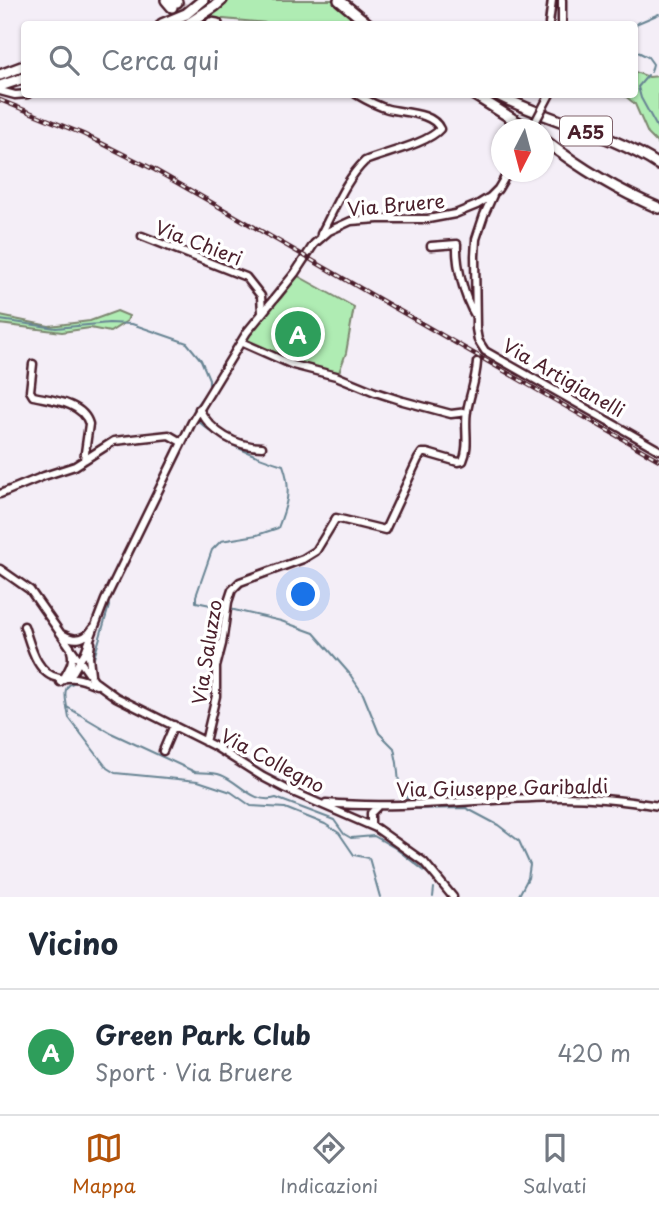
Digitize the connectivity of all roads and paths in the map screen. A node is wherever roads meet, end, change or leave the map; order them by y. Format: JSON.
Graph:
{"nodes":[{"id":1,"x":201,"y":0,"type":"edge"},
{"id":2,"x":222,"y":0,"type":"edge"},
{"id":3,"x":339,"y":0,"type":"edge"},
{"id":4,"x":552,"y":0,"type":"edge"},
{"id":5,"x":562,"y":0,"type":"edge"},
{"id":6,"x":169,"y":21,"type":"edge"},
{"id":7,"x":192,"y":21,"type":"edge"},
{"id":8,"x":364,"y":21,"type":"edge"},
{"id":9,"x":550,"y":21,"type":"edge"},
{"id":10,"x":562,"y":21,"type":"edge"},
{"id":11,"x":21,"y":67,"type":"edge"},
{"id":12,"x":0,"y":75,"type":"edge"},
{"id":13,"x":21,"y":78,"type":"edge"},
{"id":14,"x":0,"y":88,"type":"edge"},
{"id":15,"x":21,"y":95,"type":"edge"},
{"id":16,"x":365,"y":98,"type":"edge"},
{"id":17,"x":471,"y":98,"type":"edge"},
{"id":18,"x":479,"y":98,"type":"edge"},
{"id":19,"x":505,"y":98,"type":"edge"},
{"id":20,"x":548,"y":98,"type":"edge"},
{"id":21,"x":495,"y":108,"type":"junction"},
{"id":22,"x":513,"y":119,"type":"edge"},
{"id":23,"x":537,"y":119,"type":"edge"},
{"id":24,"x":554,"y":148,"type":"edge"},
{"id":25,"x":659,"y":165,"type":"edge"},
{"id":26,"x":502,"y":182,"type":"edge"},
{"id":27,"x":494,"y":194,"type":"junction"},
{"id":28,"x":659,"y":208,"type":"edge"},
{"id":29,"x":142,"y":236,"type":"dead end"},
{"id":30,"x":318,"y":239,"type":"junction"},
{"id":31,"x":431,"y":246,"type":"dead end"},
{"id":32,"x":262,"y":312,"type":"junction"},
{"id":33,"x":476,"y":316,"type":"junction"},
{"id":34,"x":241,"y":342,"type":"junction"},
{"id":35,"x":477,"y":362,"type":"dead end"},
{"id":36,"x":33,"y":363,"type":"dead end"},
{"id":37,"x":199,"y":409,"type":"junction"},
{"id":38,"x":467,"y":412,"type":"junction"},
{"id":39,"x":181,"y":442,"type":"junction"},
{"id":40,"x":262,"y":447,"type":"dead end"},
{"id":41,"x":659,"y":450,"type":"edge"},
{"id":42,"x":84,"y":460,"type":"junction"},
{"id":43,"x":0,"y":494,"type":"edge"},
{"id":44,"x":0,"y":569,"type":"edge"},
{"id":45,"x":98,"y":620,"type":"junction"},
{"id":46,"x":24,"y":625,"type":"dead end"},
{"id":47,"x":60,"y":631,"type":"junction"},
{"id":48,"x":92,"y":638,"type":"junction"},
{"id":49,"x":69,"y":645,"type":"junction"},
{"id":50,"x":80,"y":662,"type":"junction"},
{"id":51,"x":62,"y":680,"type":"junction"},
{"id":52,"x":94,"y":681,"type":"junction"},
{"id":53,"x":101,"y":687,"type":"junction"},
{"id":54,"x":174,"y":725,"type":"junction"},
{"id":55,"x":205,"y":741,"type":"junction"},
{"id":56,"x":163,"y":751,"type":"dead end"},
{"id":57,"x":318,"y":802,"type":"junction"},
{"id":58,"x":387,"y":805,"type":"junction"},
{"id":59,"x":353,"y":806,"type":"junction"},
{"id":60,"x":659,"y":806,"type":"edge"},
{"id":61,"x":377,"y":807,"type":"junction"},
{"id":62,"x":338,"y":811,"type":"junction"},
{"id":63,"x":371,"y":825,"type":"junction"},
{"id":64,"x":453,"y":897,"type":"edge"}],
"edges":[{"from":1,"to":6,"type":"highway"},
{"from":2,"to":7,"type":"highway"},
{"from":3,"to":8,"type":"highway"},
{"from":4,"to":9,"type":"street"},
{"from":5,"to":10,"type":"street"},
{"from":11,"to":12,"type":"highway"},
{"from":13,"to":14,"type":"highway"},
{"from":14,"to":15,"type":"street"},
{"from":16,"to":30,"type":"street"},
{"from":17,"to":21,"type":"highway"},
{"from":18,"to":21,"type":"highway"},
{"from":19,"to":25,"type":"highway","number":"A55"},
{"from":20,"to":23,"type":"street","bridge":true},
{"from":21,"to":22,"type":"highway"},
{"from":24,"to":28,"type":"highway","number":"A55"},
{"from":26,"to":27,"type":"street","name":"Via Bruere"},
{"from":27,"to":30,"type":"street","name":"Via Bruere"},
{"from":27,"to":33,"type":"street","name":"Via Artigianelli"},
{"from":29,"to":32,"type":"street","name":"Via Chieri"},
{"from":30,"to":32,"type":"street","name":"Via Bruere"},
{"from":31,"to":33,"type":"street"},
{"from":32,"to":34,"type":"street","name":"Via Bruere"},
{"from":33,"to":41,"type":"street","name":"Via Artigianelli"},
{"from":34,"to":37,"type":"street","name":"Via Bruere"},
{"from":34,"to":38,"type":"street"},
{"from":35,"to":38,"type":"street"},
{"from":36,"to":42,"type":"street"},
{"from":37,"to":39,"type":"street","name":"Via Bruere"},
{"from":37,"to":40,"type":"street"},
{"from":38,"to":55,"type":"street","name":"Via Saluzzo"},
{"from":39,"to":42,"type":"street"},
{"from":39,"to":45,"type":"street","name":"Via Bruere"},
{"from":42,"to":43,"type":"street"},
{"from":44,"to":47,"type":"street","name":"Via Collegno"},
{"from":45,"to":47,"type":"street"},
{"from":45,"to":48,"type":"street","name":"Via Bruere"},
{"from":46,"to":51,"type":"street","name":"Via Collegno"},
{"from":47,"to":49,"type":"street","name":"Via Collegno"},
{"from":48,"to":50,"type":"street","name":"Via Bruere"},
{"from":48,"to":52,"type":"street"},
{"from":49,"to":50,"type":"street","name":"Via Collegno"},
{"from":49,"to":51,"type":"street"},
{"from":50,"to":51,"type":"street"},
{"from":50,"to":52,"type":"street","name":"Via Collegno"},
{"from":51,"to":53,"type":"street","name":"Via Collegno"},
{"from":52,"to":53,"type":"street","name":"Via Collegno"},
{"from":53,"to":54,"type":"street","name":"Via Collegno"},
{"from":54,"to":55,"type":"street","name":"Via Collegno"},
{"from":54,"to":56,"type":"street"},
{"from":55,"to":57,"type":"street","name":"Via Collegno"},
{"from":57,"to":59,"type":"street"},
{"from":57,"to":62,"type":"street","name":"Via Collegno"},
{"from":58,"to":59,"type":"street"},
{"from":58,"to":60,"type":"street","name":"Via Giuseppe Garibaldi"},
{"from":58,"to":61,"type":"street"},
{"from":59,"to":62,"type":"street"},
{"from":61,"to":62,"type":"street"},
{"from":61,"to":63,"type":"street"},
{"from":62,"to":63,"type":"street","name":"Via Collegno"},
{"from":63,"to":64,"type":"street","name":"Via Collegno"}]}
